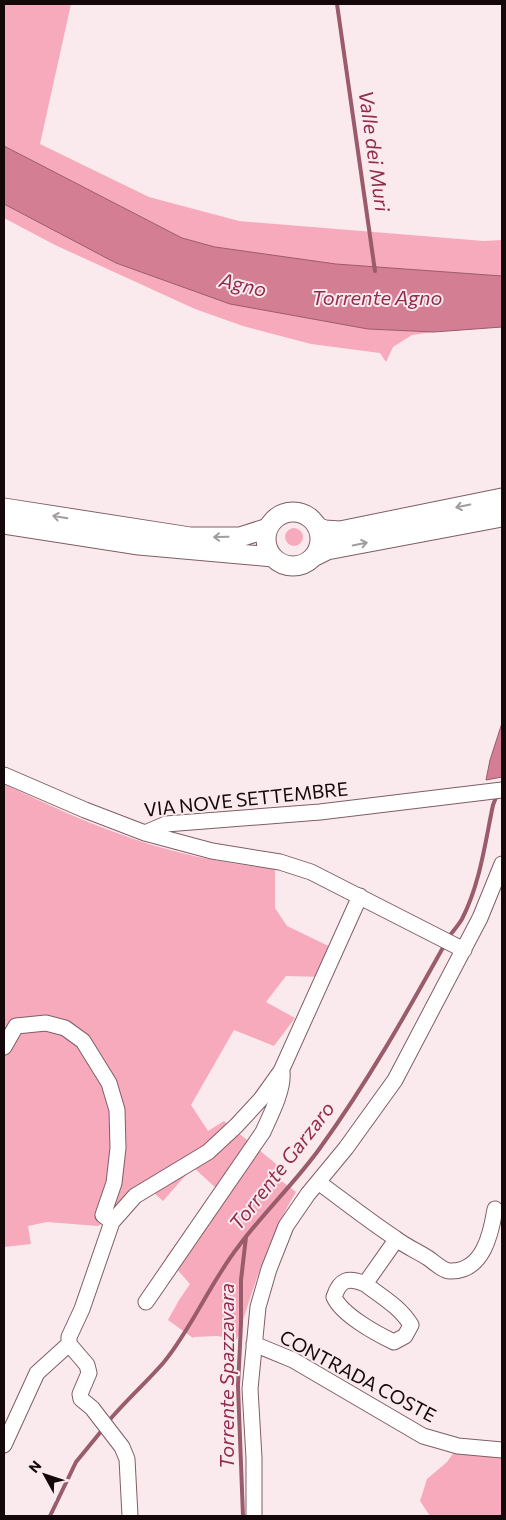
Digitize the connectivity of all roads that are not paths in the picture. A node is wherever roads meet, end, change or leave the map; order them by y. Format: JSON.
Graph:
{"nodes":[{"id":1,"x":502,"y":498,"type":"edge"},
{"id":2,"x":4,"y":508,"type":"edge"},
{"id":3,"x":502,"y":517,"type":"edge"},
{"id":4,"x":4,"y":524,"type":"edge"},
{"id":5,"x":268,"y":528,"type":"junction"},
{"id":6,"x":317,"y":528,"type":"junction"},
{"id":7,"x":273,"y":557,"type":"junction"},
{"id":8,"x":313,"y":557,"type":"junction"},
{"id":9,"x":4,"y":775,"type":"edge"},
{"id":10,"x":502,"y":790,"type":"edge"},
{"id":11,"x":145,"y":833,"type":"junction"},
{"id":12,"x":502,"y":864,"type":"edge"},
{"id":13,"x":360,"y":896,"type":"junction"},
{"id":14,"x":464,"y":950,"type":"junction"},
{"id":15,"x":4,"y":1047,"type":"edge"},
{"id":16,"x":282,"y":1071,"type":"junction"},
{"id":17,"x":318,"y":1182,"type":"junction"},
{"id":18,"x":495,"y":1209,"type":"dead end"},
{"id":19,"x":112,"y":1222,"type":"junction"},
{"id":20,"x":396,"y":1240,"type":"junction"},
{"id":21,"x":365,"y":1284,"type":"junction"},
{"id":22,"x":146,"y":1302,"type":"dead end"},
{"id":23,"x":69,"y":1344,"type":"junction"},
{"id":24,"x":254,"y":1344,"type":"junction"},
{"id":25,"x":4,"y":1445,"type":"edge"},
{"id":26,"x":502,"y":1450,"type":"edge"},
{"id":27,"x":130,"y":1516,"type":"edge"},
{"id":28,"x":254,"y":1516,"type":"edge"}],
"edges":[{"from":1,"to":6,"type":"main road","one_way":true},
{"from":5,"to":2,"type":"main road","one_way":true},
{"from":8,"to":3,"type":"main road","one_way":true},
{"from":4,"to":7,"type":"main road"},
{"from":5,"to":6,"type":"main road"},
{"from":5,"to":7,"type":"main road"},
{"from":6,"to":8,"type":"main road"},
{"from":7,"to":8,"type":"main road"},
{"from":9,"to":11,"type":"street","name":"VIA NOVE SETTEMBRE"},
{"from":10,"to":11,"type":"street","name":"VIA NOVE SETTEMBRE"},
{"from":11,"to":13,"type":"street"},
{"from":12,"to":14,"type":"street"},
{"from":13,"to":14,"type":"street"},
{"from":13,"to":16,"type":"street"},
{"from":14,"to":17,"type":"street"},
{"from":15,"to":19,"type":"street"},
{"from":16,"to":19,"type":"street"},
{"from":16,"to":22,"type":"street"},
{"from":17,"to":20,"type":"street"},
{"from":17,"to":24,"type":"street"},
{"from":18,"to":20,"type":"street"},
{"from":19,"to":23,"type":"street"},
{"from":20,"to":21,"type":"street"},
{"from":21,"to":21,"type":"street"},
{"from":23,"to":25,"type":"street"},
{"from":23,"to":27,"type":"street"},
{"from":24,"to":26,"type":"street","name":"CONTRADA COSTE"},
{"from":24,"to":28,"type":"street"}]}
